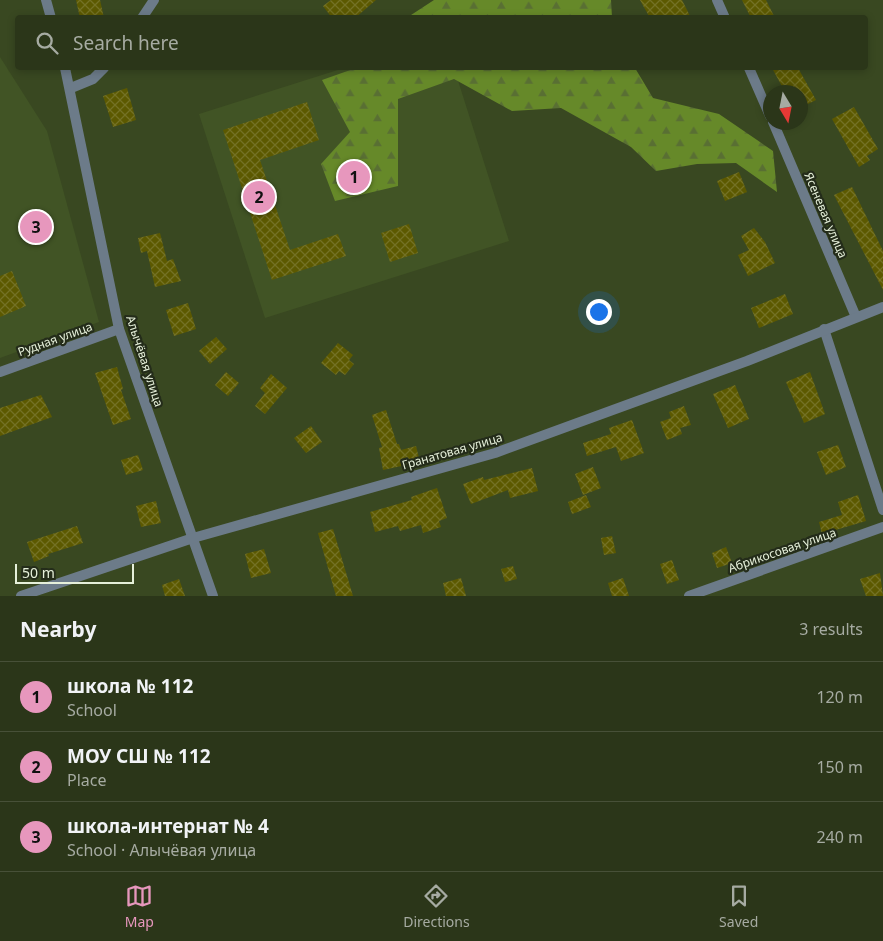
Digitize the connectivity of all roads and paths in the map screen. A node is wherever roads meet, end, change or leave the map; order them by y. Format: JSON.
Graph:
{"nodes":[{"id":1,"x":46,"y":0,"type":"edge"},
{"id":2,"x":154,"y":0,"type":"edge"},
{"id":3,"x":717,"y":0,"type":"edge"},
{"id":4,"x":50,"y":15,"type":"edge"},
{"id":5,"x":144,"y":15,"type":"edge"},
{"id":6,"x":724,"y":15,"type":"edge"},
{"id":7,"x":66,"y":70,"type":"edge"},
{"id":8,"x":102,"y":70,"type":"edge"},
{"id":9,"x":750,"y":70,"type":"edge"},
{"id":10,"x":71,"y":88,"type":"junction"},
{"id":11,"x":763,"y":100,"type":"edge"},
{"id":12,"x":776,"y":130,"type":"edge"},
{"id":13,"x":883,"y":307,"type":"edge"},
{"id":14,"x":856,"y":317,"type":"junction"},
{"id":15,"x":119,"y":329,"type":"junction"},
{"id":16,"x":824,"y":329,"type":"junction"},
{"id":17,"x":0,"y":372,"type":"edge"},
{"id":18,"x":883,"y":510,"type":"edge"},
{"id":19,"x":883,"y":528,"type":"edge"},
{"id":20,"x":193,"y":538,"type":"junction"},
{"id":21,"x":20,"y":596,"type":"edge"},
{"id":22,"x":213,"y":596,"type":"edge"},
{"id":23,"x":689,"y":596,"type":"edge"}],
"edges":[{"from":1,"to":4,"type":"street"},
{"from":2,"to":5,"type":"street"},
{"from":3,"to":6,"type":"street"},
{"from":7,"to":10,"type":"street","name":"Алычёвая улица"},
{"from":8,"to":10,"type":"street"},
{"from":9,"to":11,"type":"street"},
{"from":10,"to":15,"type":"street","name":"Алычёвая улица"},
{"from":12,"to":14,"type":"street","name":"Ясеневая улица"},
{"from":13,"to":14,"type":"street","name":"Гранатовая улица"},
{"from":14,"to":16,"type":"street","name":"Гранатовая улица"},
{"from":15,"to":17,"type":"street","name":"Рудная улица"},
{"from":15,"to":20,"type":"street","name":"Алычёвая улица"},
{"from":16,"to":18,"type":"street"},
{"from":16,"to":20,"type":"street","name":"Гранатовая улица"},
{"from":19,"to":23,"type":"street","name":"Абрикосовая улица"},
{"from":20,"to":21,"type":"street","name":"Гранатовая улица"},
{"from":20,"to":22,"type":"street","name":"Алычёвая улица"}]}
